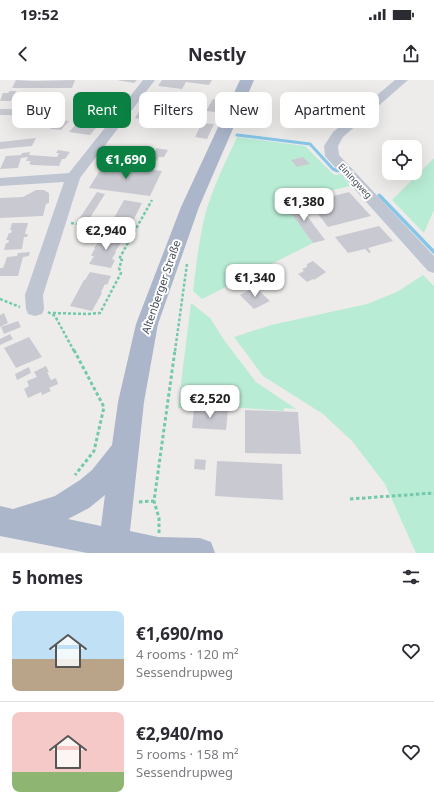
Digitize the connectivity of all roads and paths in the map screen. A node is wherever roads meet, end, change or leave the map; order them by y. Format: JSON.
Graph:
{"nodes":[{"id":1,"x":149,"y":80,"type":"edge"},
{"id":2,"x":247,"y":80,"type":"edge"},
{"id":3,"x":402,"y":80,"type":"edge"},
{"id":4,"x":73,"y":177,"type":"junction"},
{"id":5,"x":0,"y":182,"type":"edge"},
{"id":6,"x":152,"y":200,"type":"dead end"},
{"id":7,"x":58,"y":222,"type":"junction"},
{"id":8,"x":133,"y":234,"type":"junction"},
{"id":9,"x":187,"y":262,"type":"dead end"},
{"id":10,"x":434,"y":267,"type":"edge"},
{"id":11,"x":0,"y":299,"type":"edge"},
{"id":12,"x":35,"y":309,"type":"junction"},
{"id":13,"x":53,"y":313,"type":"junction"},
{"id":14,"x":124,"y":451,"type":"junction"},
{"id":15,"x":434,"y":494,"type":"edge"},
{"id":16,"x":82,"y":496,"type":"junction"},
{"id":17,"x":350,"y":499,"type":"dead end"},
{"id":18,"x":6,"y":521,"type":"edge"},
{"id":19,"x":112,"y":548,"type":"edge"},
{"id":20,"x":158,"y":552,"type":"junction"},
{"id":21,"x":200,"y":553,"type":"edge"}],
"edges":[{"from":1,"to":4,"type":"street"},
{"from":2,"to":14,"type":"main road","name":"Altenberger Straße"},
{"from":3,"to":10,"type":"street","name":"Einingweg"},
{"from":4,"to":5,"type":"street"},
{"from":4,"to":7,"type":"street"},
{"from":6,"to":8,"type":"path"},
{"from":7,"to":8,"type":"path"},
{"from":7,"to":12,"type":"street"},
{"from":8,"to":13,"type":"path"},
{"from":9,"to":20,"type":"path"},
{"from":11,"to":12,"type":"path"},
{"from":12,"to":13,"type":"path"},
{"from":13,"to":16,"type":"path"},
{"from":14,"to":16,"type":"main road"},
{"from":14,"to":19,"type":"main road","name":"Altenberger Straße"},
{"from":15,"to":17,"type":"path"},
{"from":16,"to":18,"type":"main road"},
{"from":18,"to":19,"type":"main road"},
{"from":19,"to":20,"type":"main road"},
{"from":20,"to":21,"type":"main road"}]}
